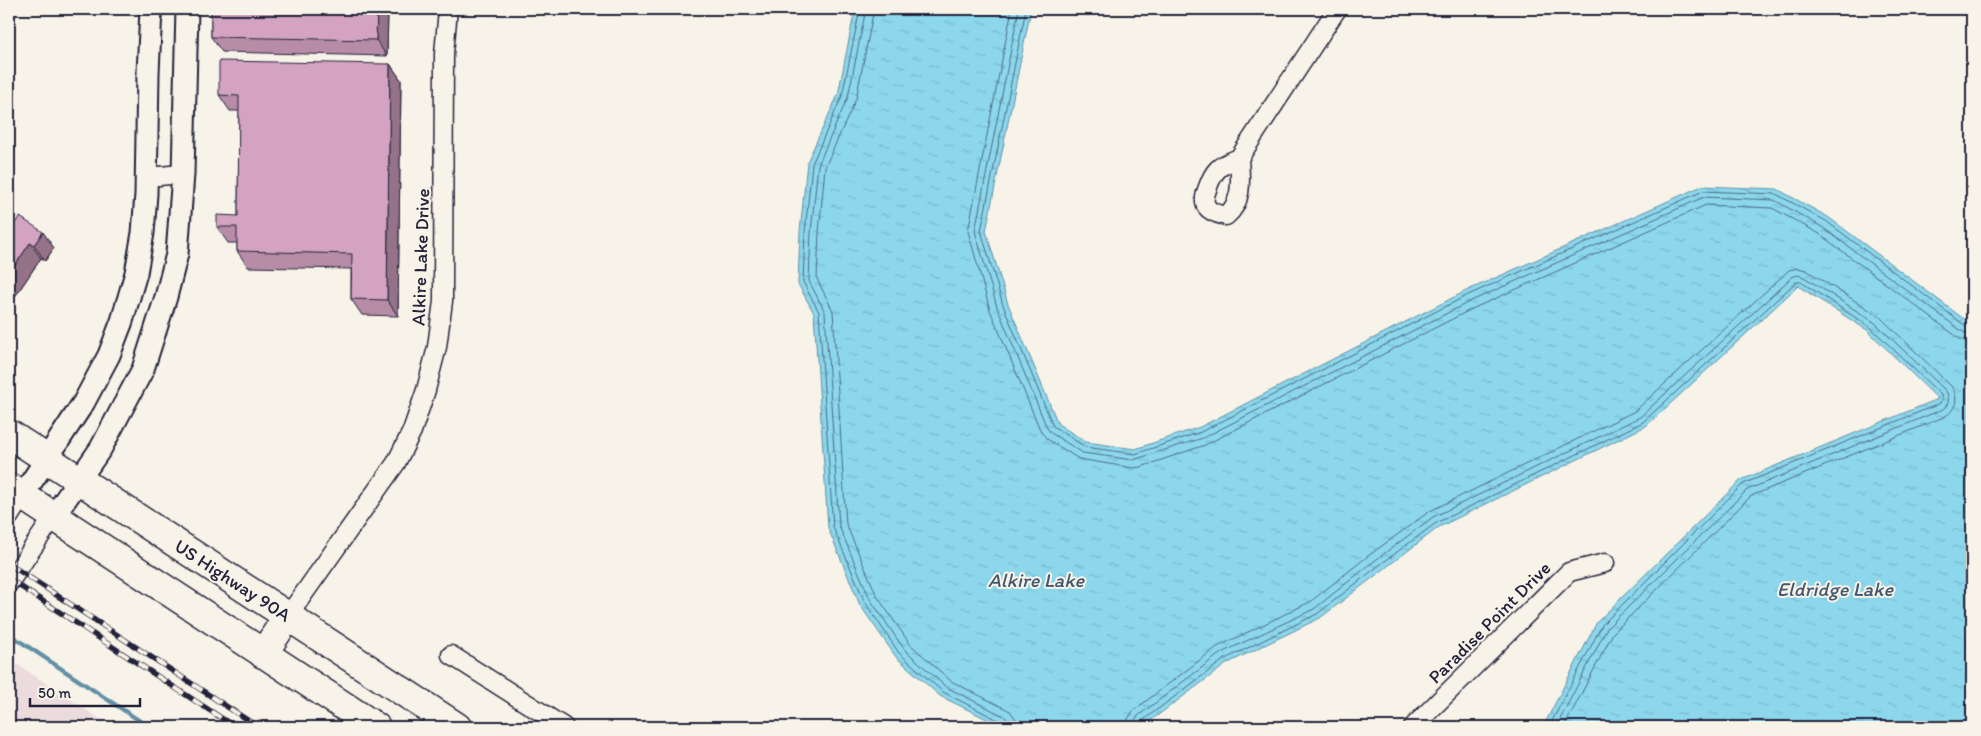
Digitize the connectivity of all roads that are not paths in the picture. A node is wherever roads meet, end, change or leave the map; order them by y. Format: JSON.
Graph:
{"nodes":[{"id":1,"x":151,"y":9,"type":"edge"},
{"id":2,"x":187,"y":9,"type":"edge"},
{"id":3,"x":448,"y":9,"type":"edge"},
{"id":4,"x":1338,"y":9,"type":"edge"},
{"id":5,"x":1239,"y":158,"type":"dead end"},
{"id":6,"x":183,"y":174,"type":"junction"},
{"id":7,"x":146,"y":177,"type":"junction"},
{"id":8,"x":9,"y":434,"type":"edge"},
{"id":9,"x":47,"y":458,"type":"junction"},
{"id":10,"x":79,"y":479,"type":"junction"},
{"id":11,"x":13,"y":500,"type":"edge"},
{"id":12,"x":54,"y":516,"type":"junction"},
{"id":13,"x":1604,"y":563,"type":"dead end"},
{"id":14,"x":9,"y":583,"type":"edge"},
{"id":15,"x":288,"y":616,"type":"junction"},
{"id":16,"x":263,"y":654,"type":"junction"},
{"id":17,"x":451,"y":655,"type":"dead end"},
{"id":18,"x":376,"y":727,"type":"edge"},
{"id":19,"x":457,"y":727,"type":"edge"},
{"id":20,"x":564,"y":727,"type":"edge"},
{"id":21,"x":1413,"y":727,"type":"edge"}],
"edges":[{"from":1,"to":7,"type":"street"},
{"from":2,"to":6,"type":"street"},
{"from":3,"to":15,"type":"street","name":"Alkire Lake Drive"},
{"from":4,"to":5,"type":"street"},
{"from":6,"to":7,"type":"street"},
{"from":6,"to":10,"type":"street"},
{"from":7,"to":9,"type":"street"},
{"from":8,"to":9,"type":"main road","name":"US Highway 90A"},
{"from":9,"to":10,"type":"main road","name":"US Highway 90A"},
{"from":9,"to":11,"type":"street"},
{"from":10,"to":12,"type":"street"},
{"from":10,"to":15,"type":"main road","name":"US Highway 90A"},
{"from":11,"to":12,"type":"main road"},
{"from":12,"to":14,"type":"street"},
{"from":12,"to":16,"type":"main road"},
{"from":13,"to":21,"type":"street","name":"Paradise Point Drive"},
{"from":15,"to":16,"type":"main road"},
{"from":15,"to":19,"type":"main road","name":"US Highway 90A"},
{"from":16,"to":18,"type":"main road"},
{"from":17,"to":20,"type":"street"}]}
